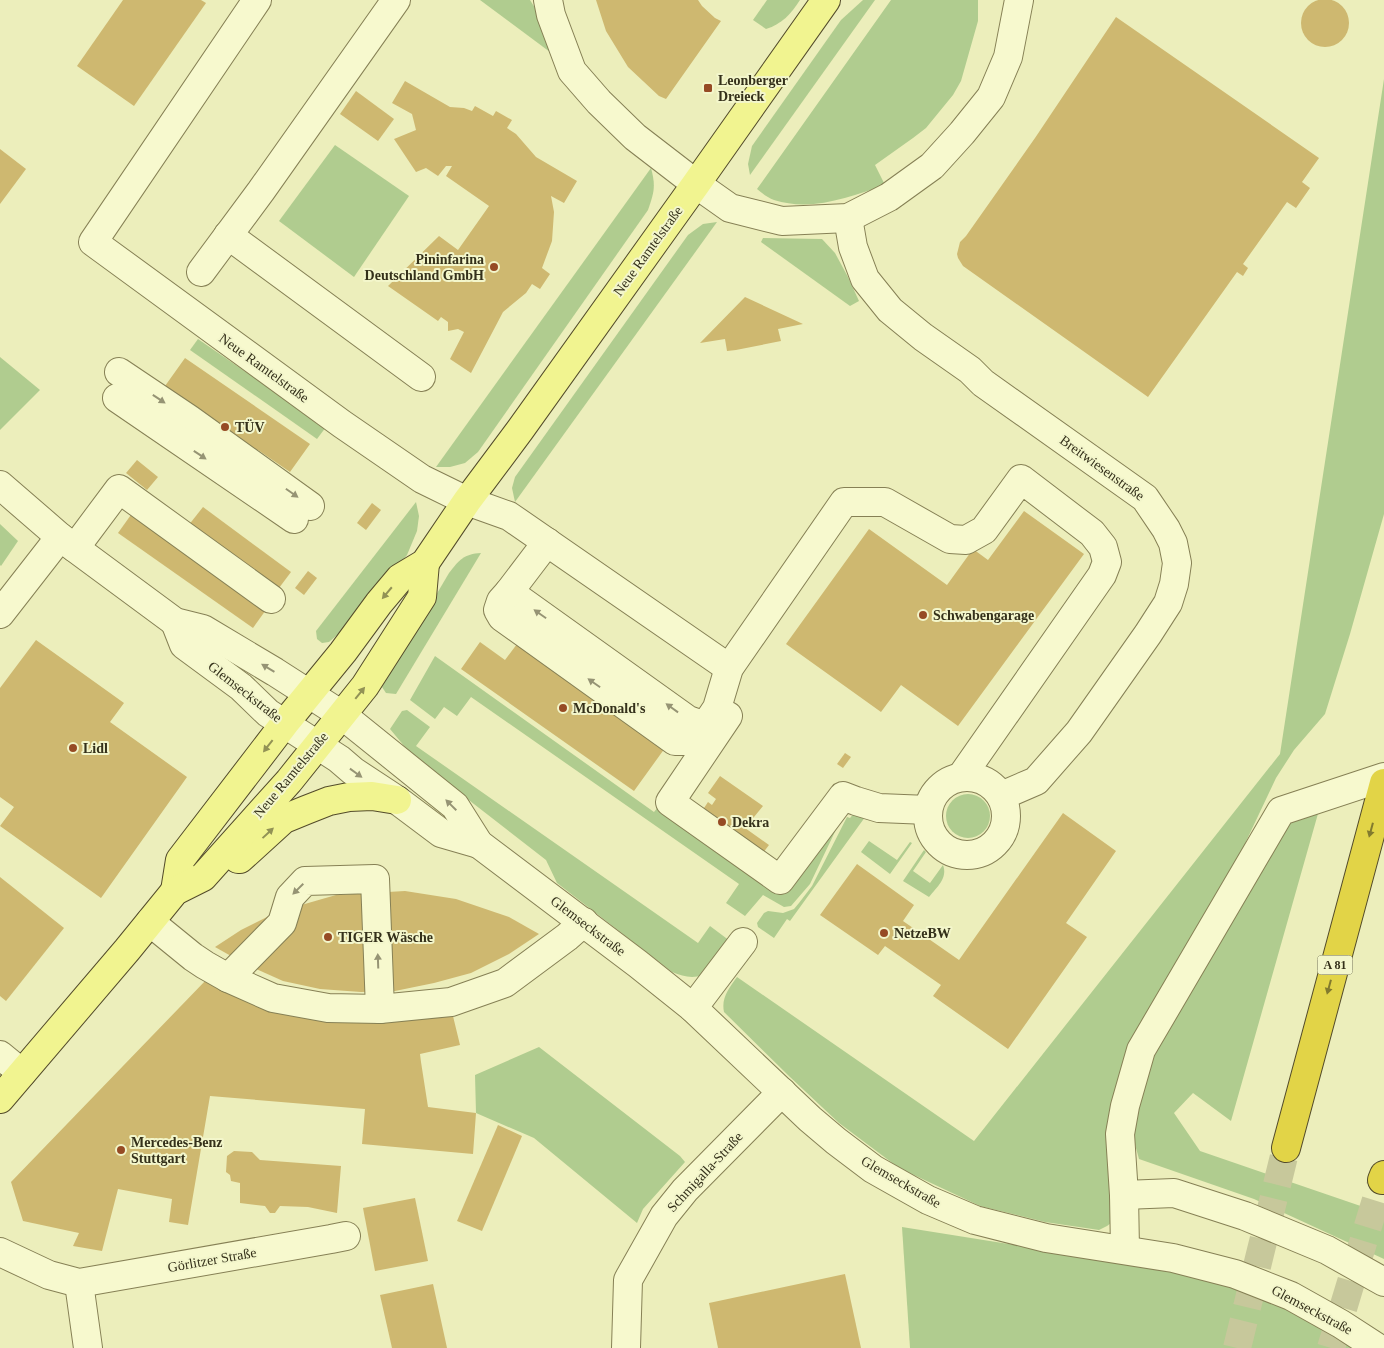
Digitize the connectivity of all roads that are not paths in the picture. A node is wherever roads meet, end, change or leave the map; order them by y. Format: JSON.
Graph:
{"nodes":[{"id":1,"x":257,"y":0,"type":"edge"},
{"id":2,"x":396,"y":0,"type":"edge"},
{"id":3,"x":548,"y":0,"type":"edge"},
{"id":4,"x":826,"y":0,"type":"edge"},
{"id":5,"x":1019,"y":0,"type":"edge"},
{"id":6,"x":696,"y":184,"type":"junction"},
{"id":7,"x":848,"y":218,"type":"junction"},
{"id":8,"x":228,"y":236,"type":"junction"},
{"id":9,"x":202,"y":272,"type":"dead end"},
{"id":10,"x":421,"y":376,"type":"dead end"},
{"id":11,"x":118,"y":385,"type":"dead end"},
{"id":12,"x":0,"y":485,"type":"edge"},
{"id":13,"x":467,"y":501,"type":"junction"},
{"id":14,"x":302,"y":513,"type":"dead end"},
{"id":15,"x":546,"y":542,"type":"junction"},
{"id":16,"x":67,"y":543,"type":"junction"},
{"id":17,"x":425,"y":563,"type":"junction"},
{"id":18,"x":271,"y":599,"type":"dead end"},
{"id":19,"x":0,"y":614,"type":"edge"},
{"id":20,"x":175,"y":622,"type":"junction"},
{"id":21,"x":729,"y":668,"type":"junction"},
{"id":22,"x":309,"y":694,"type":"junction"},
{"id":23,"x":342,"y":715,"type":"junction"},
{"id":24,"x":711,"y":717,"type":"junction"},
{"id":25,"x":285,"y":724,"type":"junction"},
{"id":26,"x":317,"y":744,"type":"junction"},
{"id":27,"x":961,"y":777,"type":"junction"},
{"id":28,"x":1384,"y":777,"type":"edge"},
{"id":29,"x":1384,"y":783,"type":"edge"},
{"id":30,"x":1001,"y":796,"type":"junction"},
{"id":31,"x":397,"y":800,"type":"junction"},
{"id":32,"x":928,"y":810,"type":"junction"},
{"id":33,"x":479,"y":844,"type":"junction"},
{"id":34,"x":212,"y":866,"type":"junction"},
{"id":35,"x":174,"y":891,"type":"junction"},
{"id":36,"x":150,"y":922,"type":"junction"},
{"id":37,"x":584,"y":922,"type":"junction"},
{"id":38,"x":744,"y":942,"type":"dead end"},
{"id":39,"x":228,"y":978,"type":"junction"},
{"id":40,"x":693,"y":1008,"type":"junction"},
{"id":41,"x":380,"y":1009,"type":"junction"},
{"id":42,"x":0,"y":1055,"type":"edge"},
{"id":43,"x":22,"y":1073,"type":"junction"},
{"id":44,"x":782,"y":1092,"type":"junction"},
{"id":45,"x":0,"y":1099,"type":"edge"},
{"id":46,"x":1286,"y":1148,"type":"tunnel mouth"},
{"id":47,"x":1124,"y":1195,"type":"junction"},
{"id":48,"x":346,"y":1236,"type":"dead end"},
{"id":49,"x":1125,"y":1249,"type":"junction"},
{"id":50,"x":0,"y":1252,"type":"edge"},
{"id":51,"x":1384,"y":1282,"type":"edge"},
{"id":52,"x":79,"y":1283,"type":"junction"},
{"id":53,"x":88,"y":1348,"type":"edge"},
{"id":54,"x":626,"y":1348,"type":"edge"},
{"id":55,"x":1378,"y":1348,"type":"edge"}],
"edges":[{"from":1,"to":13,"type":"street","name":"Neue Ramtelstraße"},
{"from":2,"to":8,"type":"street"},
{"from":3,"to":6,"type":"street"},
{"from":4,"to":6,"type":"main road","name":"Neue Ramtelstraße"},
{"from":5,"to":7,"type":"street"},
{"from":6,"to":7,"type":"street"},
{"from":6,"to":13,"type":"main road","name":"Neue Ramtelstraße"},
{"from":7,"to":30,"type":"street","name":"Breitwiesenstraße"},
{"from":8,"to":9,"type":"street"},
{"from":8,"to":10,"type":"street"},
{"from":11,"to":14,"type":"street","one_way":true},
{"from":12,"to":16,"type":"street","name":"Glemseckstraße"},
{"from":13,"to":15,"type":"street"},
{"from":13,"to":17,"type":"main road","name":"Neue Ramtelstraße"},
{"from":15,"to":21,"type":"street"},
{"from":24,"to":15,"type":"street","one_way":true},
{"from":16,"to":18,"type":"street"},
{"from":16,"to":19,"type":"street"},
{"from":16,"to":20,"type":"street","name":"Glemseckstraße"},
{"from":17,"to":22,"type":"main road","name":"Neue Ramtelstraße","one_way":true},
{"from":23,"to":17,"type":"main road","name":"Neue Ramtelstraße","one_way":true},
{"from":22,"to":20,"type":"street","name":"Glemseckstraße","one_way":true},
{"from":20,"to":25,"type":"street","name":"Glemseckstraße"},
{"from":21,"to":24,"type":"street"},
{"from":21,"to":27,"type":"street"},
{"from":22,"to":23,"type":"street","name":"Glemseckstraße"},
{"from":22,"to":25,"type":"main road","name":"Neue Ramtelstraße"},
{"from":23,"to":26,"type":"main road","name":"Neue Ramtelstraße"},
{"from":33,"to":23,"type":"street","name":"Glemseckstraße","one_way":true},
{"from":24,"to":32,"type":"street"},
{"from":25,"to":26,"type":"street","name":"Glemseckstraße"},
{"from":25,"to":35,"type":"main road","name":"Neue Ramtelstraße","one_way":true},
{"from":26,"to":31,"type":"street","name":"Glemseckstraße","one_way":true},
{"from":26,"to":34,"type":"main road","name":"Neue Ramtelstraße"},
{"from":27,"to":30,"type":"street"},
{"from":27,"to":32,"type":"street"},
{"from":28,"to":47,"type":"street"},
{"from":29,"to":46,"type":"highway","number":"A 81","one_way":true},
{"from":30,"to":32,"type":"street"},
{"from":31,"to":33,"type":"street","name":"Glemseckstraße"},
{"from":34,"to":31,"type":"main road","one_way":true},
{"from":33,"to":37,"type":"street","name":"Glemseckstraße"},
{"from":34,"to":35,"type":"main road","name":"Neue Ramtelstraße"},
{"from":35,"to":36,"type":"main road","name":"Neue Ramtelstraße"},
{"from":36,"to":39,"type":"street"},
{"from":36,"to":43,"type":"main road","name":"Neue Ramtelstraße"},
{"from":37,"to":40,"type":"street","name":"Glemseckstraße"},
{"from":37,"to":41,"type":"street"},
{"from":38,"to":40,"type":"street"},
{"from":39,"to":41,"type":"street"},
{"from":41,"to":39,"type":"street","one_way":true},
{"from":40,"to":44,"type":"street","name":"Glemseckstraße"},
{"from":42,"to":43,"type":"street"},
{"from":43,"to":45,"type":"main road","name":"Neue Ramtelstraße"},
{"from":44,"to":49,"type":"street","name":"Glemseckstraße"},
{"from":44,"to":54,"type":"street","name":"Schmigalla-Straße"},
{"from":47,"to":49,"type":"street"},
{"from":47,"to":51,"type":"street"},
{"from":48,"to":52,"type":"street","name":"Görlitzer Straße"},
{"from":49,"to":55,"type":"street","name":"Glemseckstraße"},
{"from":50,"to":52,"type":"street"},
{"from":52,"to":53,"type":"street"}]}
